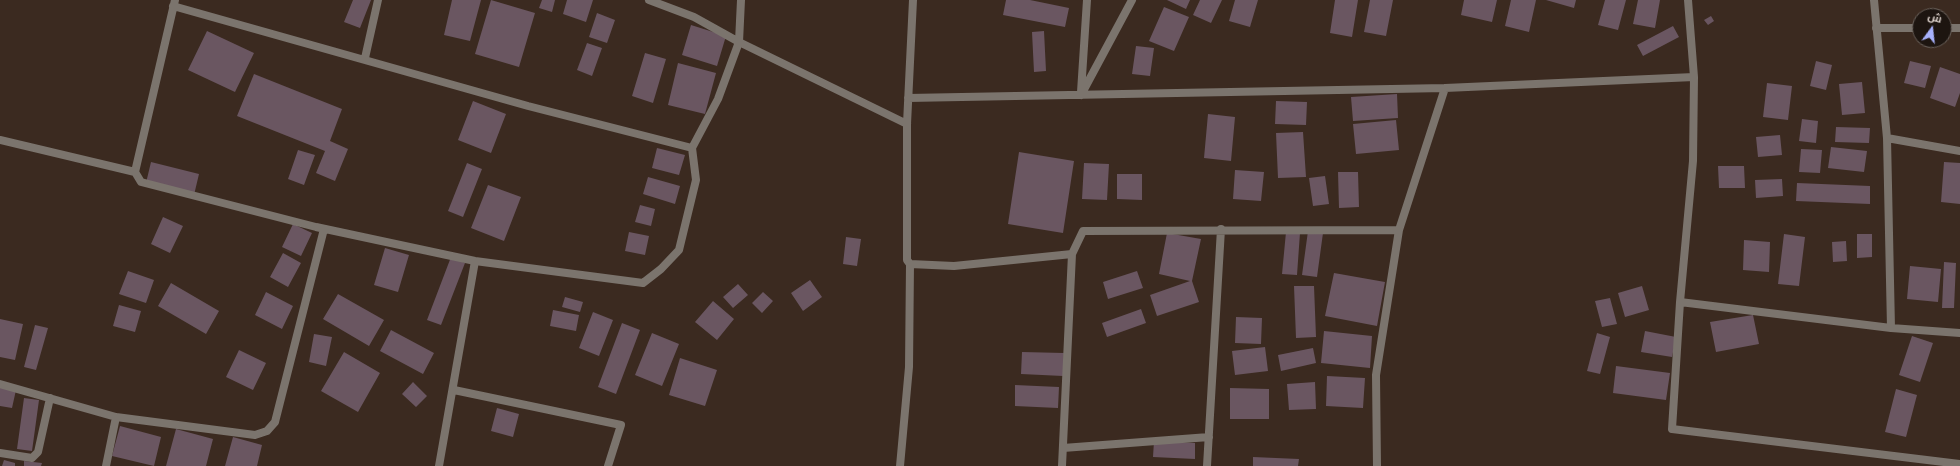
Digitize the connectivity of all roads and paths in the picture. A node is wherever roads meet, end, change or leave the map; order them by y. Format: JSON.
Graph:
{"nodes":[{"id":1,"x":378,"y":0,"type":"edge"},
{"id":2,"x":649,"y":0,"type":"edge"},
{"id":3,"x":741,"y":0,"type":"edge"},
{"id":4,"x":912,"y":0,"type":"edge"},
{"id":5,"x":1087,"y":0,"type":"edge"},
{"id":6,"x":1132,"y":0,"type":"edge"},
{"id":7,"x":1688,"y":0,"type":"edge"},
{"id":8,"x":1874,"y":0,"type":"edge"},
{"id":9,"x":174,"y":3,"type":"edge"},
{"id":10,"x":1876,"y":28,"type":"junction"},
{"id":11,"x":1912,"y":28,"type":"edge"},
{"id":12,"x":739,"y":42,"type":"junction"},
{"id":13,"x":365,"y":58,"type":"junction"},
{"id":14,"x":1694,"y":77,"type":"junction"},
{"id":15,"x":1445,"y":88,"type":"junction"},
{"id":16,"x":1081,"y":95,"type":"junction"},
{"id":17,"x":908,"y":98,"type":"junction"},
{"id":18,"x":907,"y":124,"type":"junction"},
{"id":19,"x":1886,"y":138,"type":"junction"},
{"id":20,"x":0,"y":140,"type":"edge"},
{"id":21,"x":692,"y":148,"type":"junction"},
{"id":22,"x":1960,"y":151,"type":"edge"},
{"id":23,"x":135,"y":172,"type":"junction"},
{"id":24,"x":324,"y":229,"type":"junction"},
{"id":25,"x":1221,"y":230,"type":"junction"},
{"id":26,"x":1399,"y":230,"type":"junction"},
{"id":27,"x":1072,"y":254,"type":"junction"},
{"id":28,"x":475,"y":261,"type":"junction"},
{"id":29,"x":910,"y":264,"type":"junction"},
{"id":30,"x":1680,"y":302,"type":"junction"},
{"id":31,"x":1891,"y":328,"type":"junction"},
{"id":32,"x":1960,"y":333,"type":"edge"},
{"id":33,"x":0,"y":384,"type":"edge"},
{"id":34,"x":454,"y":390,"type":"junction"},
{"id":35,"x":50,"y":398,"type":"junction"},
{"id":36,"x":116,"y":417,"type":"junction"},
{"id":37,"x":1209,"y":437,"type":"junction"},
{"id":38,"x":1063,"y":448,"type":"junction"},
{"id":39,"x":0,"y":454,"type":"edge"},
{"id":40,"x":1960,"y":464,"type":"edge"},
{"id":41,"x":106,"y":466,"type":"edge"},
{"id":42,"x":440,"y":466,"type":"edge"},
{"id":43,"x":608,"y":466,"type":"edge"},
{"id":44,"x":900,"y":466,"type":"edge"},
{"id":45,"x":1062,"y":466,"type":"edge"},
{"id":46,"x":1207,"y":466,"type":"edge"},
{"id":47,"x":1377,"y":466,"type":"edge"}],
"edges":[{"from":1,"to":13,"type":"street"},
{"from":2,"to":12,"type":"street"},
{"from":3,"to":12,"type":"street"},
{"from":4,"to":17,"type":"street"},
{"from":5,"to":16,"type":"street"},
{"from":6,"to":16,"type":"street"},
{"from":7,"to":14,"type":"street"},
{"from":8,"to":10,"type":"street"},
{"from":9,"to":13,"type":"street"},
{"from":9,"to":23,"type":"street"},
{"from":10,"to":11,"type":"street"},
{"from":10,"to":19,"type":"street"},
{"from":12,"to":18,"type":"street"},
{"from":12,"to":21,"type":"street"},
{"from":13,"to":21,"type":"street"},
{"from":14,"to":15,"type":"street"},
{"from":14,"to":30,"type":"street"},
{"from":15,"to":16,"type":"street"},
{"from":15,"to":26,"type":"street"},
{"from":16,"to":17,"type":"street"},
{"from":17,"to":18,"type":"street"},
{"from":18,"to":29,"type":"street"},
{"from":19,"to":22,"type":"street"},
{"from":19,"to":31,"type":"street"},
{"from":20,"to":23,"type":"street"},
{"from":21,"to":28,"type":"street"},
{"from":23,"to":24,"type":"street"},
{"from":24,"to":28,"type":"street"},
{"from":24,"to":36,"type":"street"},
{"from":25,"to":26,"type":"street"},
{"from":25,"to":27,"type":"street"},
{"from":25,"to":37,"type":"street"},
{"from":26,"to":47,"type":"street"},
{"from":27,"to":29,"type":"street"},
{"from":27,"to":38,"type":"street"},
{"from":28,"to":34,"type":"street"},
{"from":29,"to":44,"type":"street"},
{"from":30,"to":31,"type":"street"},
{"from":30,"to":40,"type":"street"},
{"from":31,"to":32,"type":"street"},
{"from":33,"to":35,"type":"street"},
{"from":34,"to":42,"type":"street"},
{"from":34,"to":43,"type":"street"},
{"from":35,"to":36,"type":"street"},
{"from":35,"to":39,"type":"street"},
{"from":36,"to":41,"type":"street"},
{"from":37,"to":38,"type":"street"},
{"from":37,"to":46,"type":"street"},
{"from":38,"to":45,"type":"street"}]}
